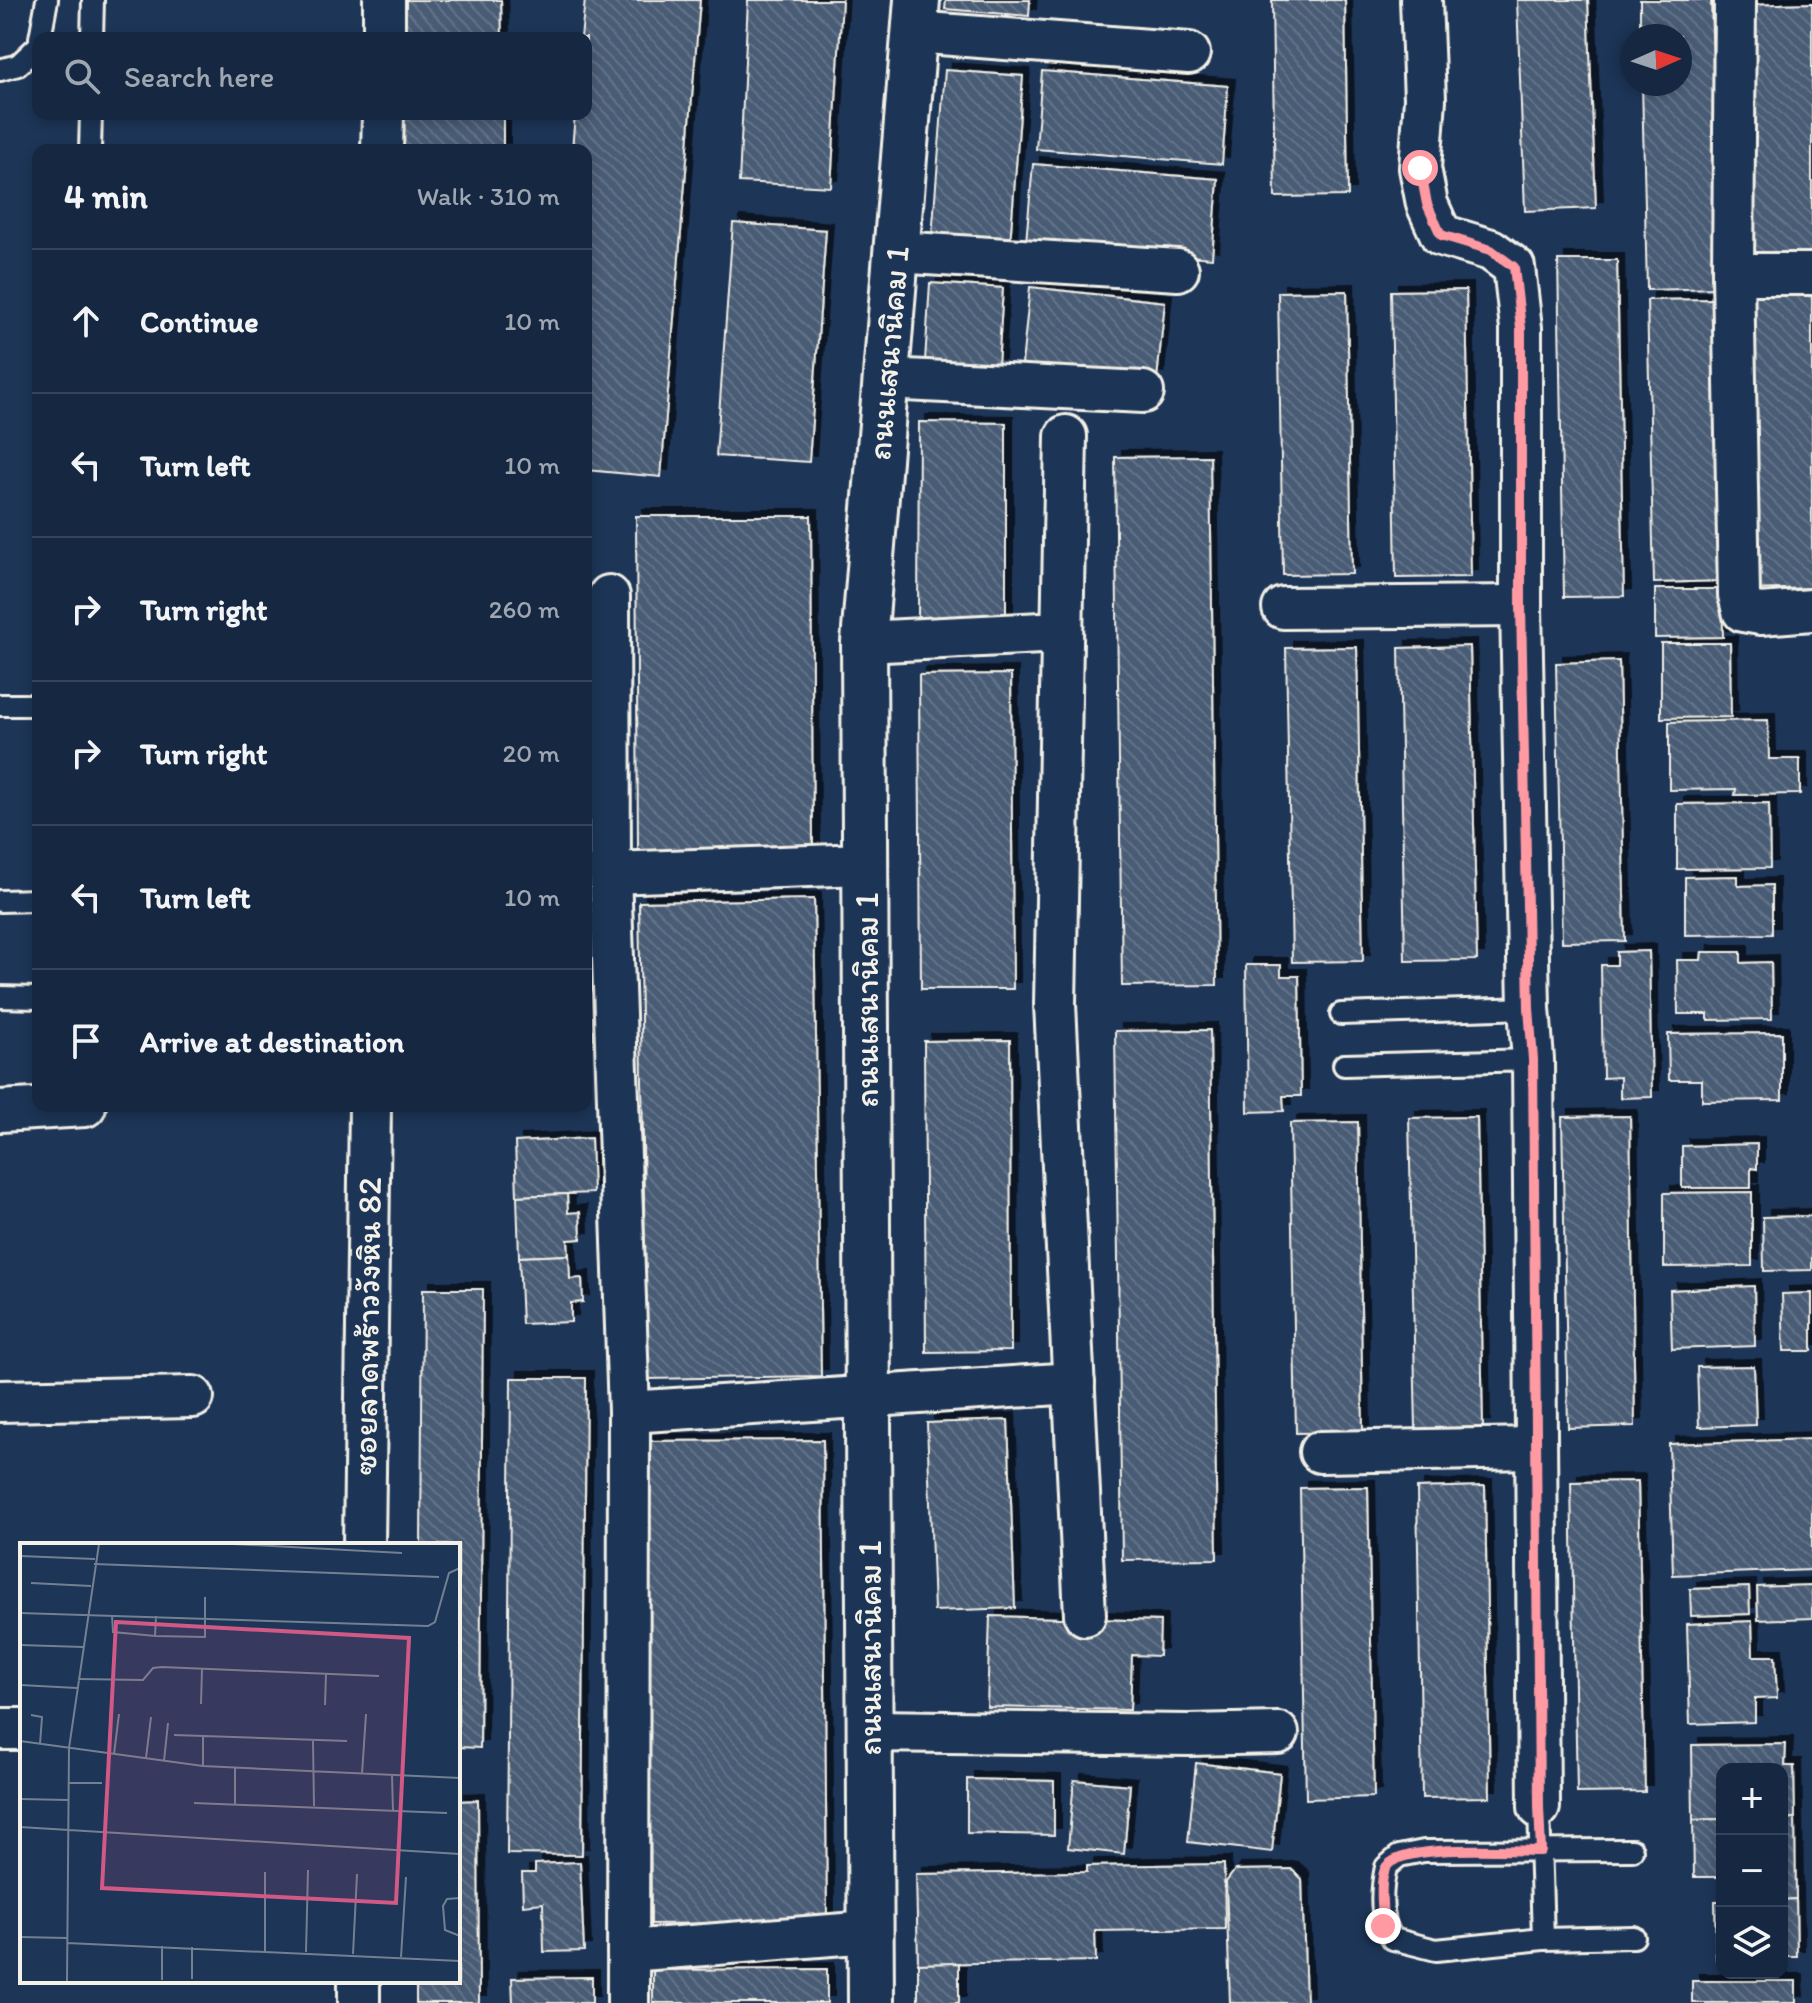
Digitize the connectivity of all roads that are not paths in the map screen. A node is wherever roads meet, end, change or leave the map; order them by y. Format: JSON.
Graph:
{"nodes":[{"id":1,"x":47,"y":0,"type":"edge"},
{"id":2,"x":93,"y":0,"type":"edge"},
{"id":3,"x":384,"y":0,"type":"edge"},
{"id":4,"x":1421,"y":0,"type":"edge"},
{"id":5,"x":1735,"y":0,"type":"edge"},
{"id":6,"x":916,"y":16,"type":"edge"},
{"id":7,"x":41,"y":32,"type":"edge"},
{"id":8,"x":92,"y":32,"type":"edge"},
{"id":9,"x":384,"y":32,"type":"edge"},
{"id":10,"x":32,"y":52,"type":"edge"},
{"id":11,"x":1189,"y":53,"type":"dead end"},
{"id":12,"x":0,"y":70,"type":"edge"},
{"id":13,"x":91,"y":120,"type":"edge"},
{"id":14,"x":383,"y":120,"type":"edge"},
{"id":15,"x":90,"y":144,"type":"edge"},
{"id":16,"x":382,"y":144,"type":"edge"},
{"id":17,"x":896,"y":252,"type":"junction"},
{"id":18,"x":1178,"y":270,"type":"dead end"},
{"id":19,"x":1733,"y":274,"type":"junction"},
{"id":20,"x":1812,"y":274,"type":"edge"},
{"id":21,"x":886,"y":379,"type":"junction"},
{"id":22,"x":1143,"y":392,"type":"dead end"},
{"id":23,"x":1066,"y":436,"type":"dead end"},
{"id":24,"x":609,"y":596,"type":"dead end"},
{"id":25,"x":1521,"y":606,"type":"junction"},
{"id":26,"x":1283,"y":608,"type":"dead end"},
{"id":27,"x":1812,"y":610,"type":"edge"},
{"id":28,"x":1062,"y":632,"type":"junction"},
{"id":29,"x":864,"y":642,"type":"junction"},
{"id":30,"x":0,"y":705,"type":"edge"},
{"id":31,"x":32,"y":705,"type":"edge"},
{"id":32,"x":865,"y":864,"type":"junction"},
{"id":33,"x":610,"y":873,"type":"junction"},
{"id":34,"x":32,"y":900,"type":"edge"},
{"id":35,"x":0,"y":901,"type":"edge"},
{"id":36,"x":0,"y":997,"type":"edge"},
{"id":37,"x":32,"y":998,"type":"edge"},
{"id":38,"x":1529,"y":1008,"type":"junction"},
{"id":39,"x":1341,"y":1014,"type":"dead end"},
{"id":40,"x":1533,"y":1060,"type":"junction"},
{"id":41,"x":1344,"y":1065,"type":"dead end"},
{"id":42,"x":32,"y":1109,"type":"edge"},
{"id":43,"x":0,"y":1111,"type":"edge"},
{"id":44,"x":370,"y":1112,"type":"edge"},
{"id":45,"x":1074,"y":1383,"type":"junction"},
{"id":46,"x":193,"y":1397,"type":"dead end"},
{"id":47,"x":867,"y":1397,"type":"junction"},
{"id":48,"x":0,"y":1401,"type":"edge"},
{"id":49,"x":629,"y":1412,"type":"junction"},
{"id":50,"x":1534,"y":1448,"type":"junction"},
{"id":51,"x":1320,"y":1452,"type":"dead end"},
{"id":52,"x":364,"y":1543,"type":"edge"},
{"id":53,"x":1085,"y":1615,"type":"dead end"},
{"id":54,"x":870,"y":1731,"type":"junction"},
{"id":55,"x":1278,"y":1733,"type":"dead end"},
{"id":56,"x":1539,"y":1807,"type":"joint"},
{"id":57,"x":1632,"y":1850,"type":"dead end"},
{"id":58,"x":1541,"y":1851,"type":"junction"},
{"id":59,"x":870,"y":1932,"type":"junction"},
{"id":60,"x":1634,"y":1937,"type":"dead end"},
{"id":61,"x":1543,"y":1939,"type":"junction"},
{"id":62,"x":628,"y":1951,"type":"junction"},
{"id":63,"x":628,"y":2003,"type":"edge"},
{"id":64,"x":871,"y":2003,"type":"edge"}],
"edges":[{"from":1,"to":7,"type":"lane"},
{"from":2,"to":8,"type":"lane"},
{"from":3,"to":9,"type":"street"},
{"from":4,"to":25,"type":"street"},
{"from":5,"to":19,"type":"street"},
{"from":6,"to":11,"type":"street"},
{"from":6,"to":17,"type":"street","name":"ถนนเสนานิคม 1"},
{"from":10,"to":12,"type":"lane"},
{"from":13,"to":15,"type":"lane"},
{"from":14,"to":16,"type":"street"},
{"from":17,"to":18,"type":"street"},
{"from":17,"to":21,"type":"street","name":"ถนนเสนานิคม 1"},
{"from":19,"to":20,"type":"street"},
{"from":19,"to":27,"type":"street"},
{"from":21,"to":22,"type":"street"},
{"from":21,"to":29,"type":"street","name":"ถนนเสนานิคม 1"},
{"from":23,"to":28,"type":"street"},
{"from":24,"to":33,"type":"street"},
{"from":25,"to":26,"type":"street"},
{"from":25,"to":38,"type":"street"},
{"from":28,"to":29,"type":"street"},
{"from":28,"to":45,"type":"street"},
{"from":29,"to":32,"type":"street","name":"ถนนเสนานิคม 1"},
{"from":30,"to":31,"type":"lane"},
{"from":32,"to":33,"type":"street"},
{"from":32,"to":47,"type":"street","name":"ถนนเสนานิคม 1"},
{"from":33,"to":49,"type":"street"},
{"from":34,"to":35,"type":"lane"},
{"from":36,"to":37,"type":"lane"},
{"from":38,"to":39,"type":"lane"},
{"from":38,"to":40,"type":"street"},
{"from":40,"to":41,"type":"lane"},
{"from":40,"to":50,"type":"street"},
{"from":42,"to":43,"type":"street"},
{"from":44,"to":52,"type":"street","name":"ซอยลาดพร้าววังหิน 82"},
{"from":45,"to":47,"type":"street"},
{"from":45,"to":53,"type":"street"},
{"from":46,"to":48,"type":"street"},
{"from":47,"to":49,"type":"street"},
{"from":47,"to":54,"type":"street","name":"ถนนเสนานิคม 1"},
{"from":49,"to":62,"type":"street"},
{"from":50,"to":51,"type":"street"},
{"from":50,"to":56,"type":"street"},
{"from":54,"to":55,"type":"street"},
{"from":54,"to":59,"type":"street","name":"ถนนเสนานิคม 1"},
{"from":56,"to":58,"type":"lane"},
{"from":57,"to":58,"type":"lane"},
{"from":58,"to":61,"type":"lane"},
{"from":58,"to":61,"type":"lane"},
{"from":59,"to":62,"type":"street"},
{"from":59,"to":64,"type":"street","name":"ถนนเสนานิคม 1"},
{"from":60,"to":61,"type":"lane"},
{"from":62,"to":63,"type":"street"}]}
